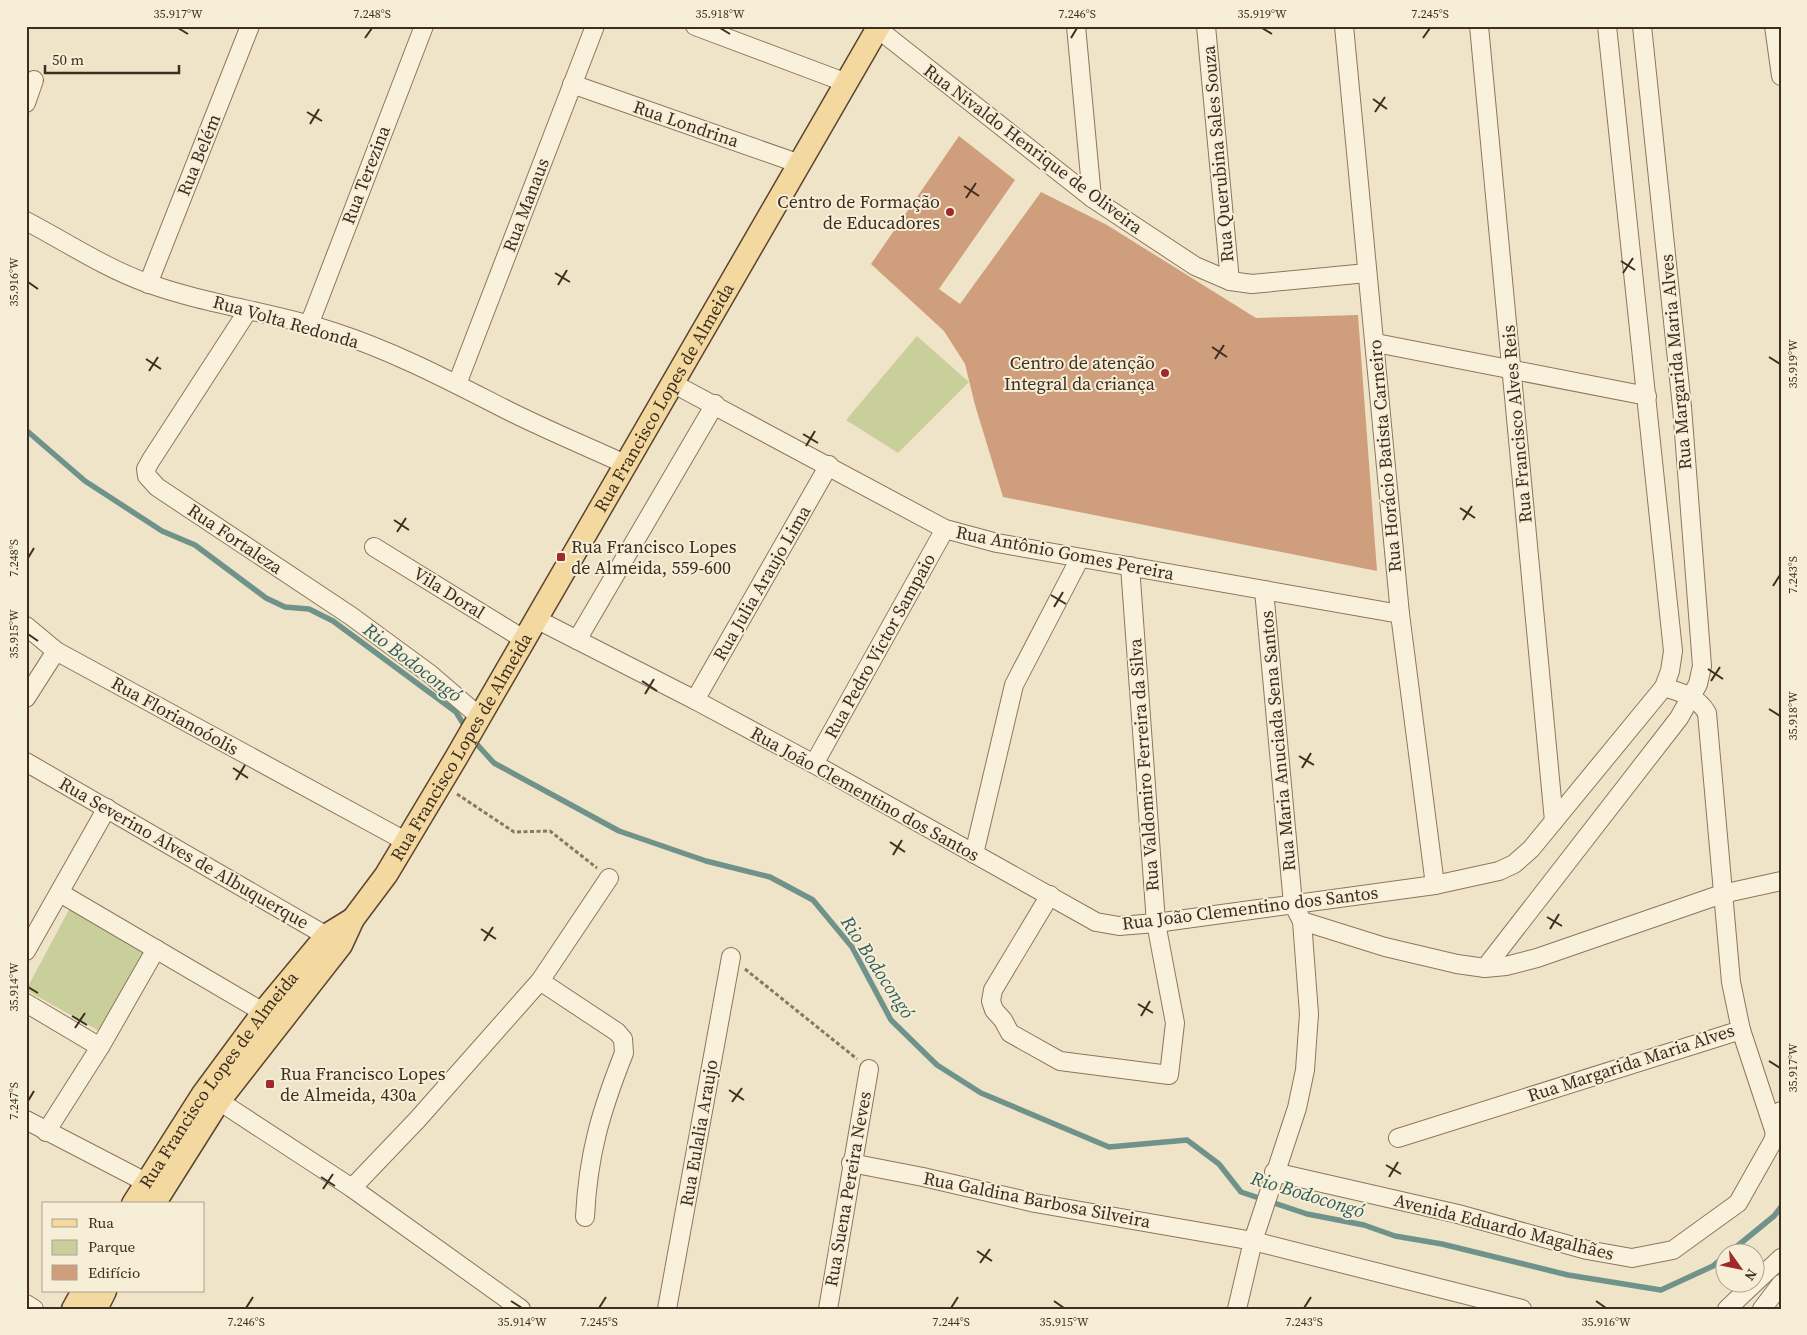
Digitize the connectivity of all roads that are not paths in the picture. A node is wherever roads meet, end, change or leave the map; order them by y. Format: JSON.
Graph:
{"nodes":[{"id":1,"x":250,"y":26,"type":"edge"},
{"id":2,"x":424,"y":26,"type":"edge"},
{"id":3,"x":595,"y":26,"type":"edge"},
{"id":4,"x":695,"y":26,"type":"edge"},
{"id":5,"x":1076,"y":26,"type":"edge"},
{"id":6,"x":1206,"y":26,"type":"edge"},
{"id":7,"x":1344,"y":26,"type":"edge"},
{"id":8,"x":1479,"y":26,"type":"edge"},
{"id":9,"x":1606,"y":26,"type":"edge"},
{"id":10,"x":1642,"y":26,"type":"edge"},
{"id":11,"x":1774,"y":26,"type":"edge"},
{"id":12,"x":879,"y":28,"type":"edge"},
{"id":13,"x":1779,"y":48,"type":"edge"},
{"id":14,"x":1781,"y":76,"type":"edge"},
{"id":15,"x":34,"y":80,"type":"dead end"},
{"id":16,"x":847,"y":83,"type":"junction"},
{"id":17,"x":572,"y":84,"type":"junction"},
{"id":18,"x":26,"y":103,"type":"edge"},
{"id":19,"x":800,"y":164,"type":"junction"},
{"id":20,"x":1092,"y":198,"type":"junction"},
{"id":21,"x":26,"y":221,"type":"edge"},
{"id":22,"x":1367,"y":273,"type":"junction"},
{"id":23,"x":1230,"y":282,"type":"junction"},
{"id":24,"x":148,"y":284,"type":"junction"},
{"id":25,"x":247,"y":312,"type":"junction"},
{"id":26,"x":309,"y":325,"type":"junction"},
{"id":27,"x":1376,"y":343,"type":"junction"},
{"id":28,"x":1512,"y":370,"type":"junction"},
{"id":29,"x":457,"y":384,"type":"junction"},
{"id":30,"x":674,"y":384,"type":"junction"},
{"id":31,"x":1647,"y":396,"type":"junction"},
{"id":32,"x":715,"y":404,"type":"junction"},
{"id":33,"x":627,"y":465,"type":"junction"},
{"id":34,"x":829,"y":465,"type":"junction"},
{"id":35,"x":945,"y":529,"type":"junction"},
{"id":36,"x":374,"y":547,"type":"dead end"},
{"id":37,"x":1080,"y":558,"type":"junction"},
{"id":38,"x":1130,"y":566,"type":"junction"},
{"id":39,"x":1264,"y":590,"type":"junction"},
{"id":40,"x":1400,"y":614,"type":"junction"},
{"id":41,"x":536,"y":619,"type":"junction"},
{"id":42,"x":1671,"y":622,"type":"joint"},
{"id":43,"x":26,"y":626,"type":"edge"},
{"id":44,"x":525,"y":640,"type":"junction"},
{"id":45,"x":577,"y":640,"type":"junction"},
{"id":46,"x":56,"y":651,"type":"junction"},
{"id":47,"x":1664,"y":687,"type":"junction"},
{"id":48,"x":1692,"y":696,"type":"junction"},
{"id":49,"x":26,"y":698,"type":"edge"},
{"id":50,"x":695,"y":700,"type":"junction"},
{"id":51,"x":475,"y":726,"type":"junction"},
{"id":52,"x":26,"y":762,"type":"edge"},
{"id":53,"x":814,"y":764,"type":"junction"},
{"id":54,"x":107,"y":808,"type":"junction"},
{"id":55,"x":1554,"y":821,"type":"junction"},
{"id":56,"x":407,"y":842,"type":"junction"},
{"id":57,"x":974,"y":854,"type":"junction"},
{"id":58,"x":609,"y":878,"type":"road end"},
{"id":59,"x":1781,"y":881,"type":"edge"},
{"id":60,"x":1435,"y":885,"type":"junction"},
{"id":61,"x":60,"y":893,"type":"junction"},
{"id":62,"x":1722,"y":894,"type":"junction"},
{"id":63,"x":1050,"y":895,"type":"junction"},
{"id":64,"x":1293,"y":904,"type":"junction"},
{"id":65,"x":1302,"y":921,"type":"junction"},
{"id":66,"x":1156,"y":923,"type":"junction"},
{"id":67,"x":334,"y":940,"type":"junction"},
{"id":68,"x":156,"y":949,"type":"junction"},
{"id":69,"x":26,"y":951,"type":"edge"},
{"id":70,"x":731,"y":957,"type":"road end"},
{"id":71,"x":1485,"y":968,"type":"junction"},
{"id":72,"x":540,"y":981,"type":"junction"},
{"id":73,"x":26,"y":1003,"type":"edge"},
{"id":74,"x":263,"y":1012,"type":"junction"},
{"id":75,"x":1741,"y":1030,"type":"junction"},
{"id":76,"x":100,"y":1047,"type":"junction"},
{"id":77,"x":869,"y":1069,"type":"road end"},
{"id":78,"x":219,"y":1101,"type":"junction"},
{"id":79,"x":1781,"y":1111,"type":"edge"},
{"id":80,"x":26,"y":1120,"type":"edge"},
{"id":81,"x":46,"y":1132,"type":"junction"},
{"id":82,"x":1775,"y":1133,"type":"junction"},
{"id":83,"x":1398,"y":1138,"type":"dead end"},
{"id":84,"x":851,"y":1164,"type":"junction"},
{"id":85,"x":1273,"y":1177,"type":"junction"},
{"id":86,"x":352,"y":1188,"type":"junction"},
{"id":87,"x":154,"y":1192,"type":"edge"},
{"id":88,"x":136,"y":1202,"type":"edge"},
{"id":89,"x":585,"y":1217,"type":"dead end"},
{"id":90,"x":1253,"y":1241,"type":"junction"},
{"id":91,"x":1781,"y":1258,"type":"edge"},
{"id":92,"x":1781,"y":1284,"type":"edge"},
{"id":93,"x":82,"y":1292,"type":"edge"},
{"id":94,"x":105,"y":1292,"type":"edge"},
{"id":95,"x":26,"y":1304,"type":"edge"},
{"id":96,"x":34,"y":1309,"type":"edge"},
{"id":97,"x":73,"y":1309,"type":"edge"},
{"id":98,"x":96,"y":1309,"type":"edge"},
{"id":99,"x":521,"y":1309,"type":"edge"},
{"id":100,"x":667,"y":1309,"type":"edge"},
{"id":101,"x":828,"y":1309,"type":"edge"},
{"id":102,"x":1237,"y":1309,"type":"edge"},
{"id":103,"x":1522,"y":1309,"type":"edge"},
{"id":104,"x":1727,"y":1309,"type":"edge"},
{"id":105,"x":1762,"y":1309,"type":"edge"}],
"edges":[{"from":1,"to":24,"type":"street","name":"Rua Belém"},
{"from":2,"to":26,"type":"street","name":"Rua Terezina"},
{"from":3,"to":17,"type":"street","name":"Rua Manaus"},
{"from":4,"to":16,"type":"street"},
{"from":5,"to":20,"type":"street"},
{"from":6,"to":23,"type":"street","name":"Rua Querubina Sales Souza"},
{"from":7,"to":22,"type":"street","name":"Rua Horácio Batista Carneiro"},
{"from":8,"to":28,"type":"street","name":"Rua Francisco Alves Reis"},
{"from":9,"to":31,"type":"street","name":"Rua Margarida Maria Alves"},
{"from":10,"to":48,"type":"street","name":"Rua Margarida Maria Alves"},
{"from":11,"to":13,"type":"street"},
{"from":12,"to":16,"type":"main road","name":"Rua Francisco Lopes de Almeida"},
{"from":12,"to":20,"type":"street","name":"Rua Nivaldo Henrique de Oliveira"},
{"from":13,"to":14,"type":"street"},
{"from":15,"to":18,"type":"street"},
{"from":16,"to":19,"type":"main road","name":"Rua Francisco Lopes de Almeida"},
{"from":17,"to":19,"type":"street","name":"Rua Londrina"},
{"from":17,"to":29,"type":"street","name":"Rua Manaus"},
{"from":19,"to":30,"type":"main road","name":"Rua Francisco Lopes de Almeida"},
{"from":20,"to":23,"type":"street","name":"Rua Nivaldo Henrique de Oliveira"},
{"from":21,"to":24,"type":"street","name":"Rua Volta Redonda"},
{"from":22,"to":23,"type":"street","name":"Rua Nivaldo Henrique de Oliveira"},
{"from":22,"to":27,"type":"street","name":"Rua Horácio Batista Carneiro"},
{"from":24,"to":25,"type":"street","name":"Rua Volta Redonda"},
{"from":25,"to":26,"type":"street","name":"Rua Volta Redonda"},
{"from":25,"to":51,"type":"street","name":"Rua Fortaleza"},
{"from":26,"to":29,"type":"street","name":"Rua Volta Redonda"},
{"from":27,"to":28,"type":"street"},
{"from":27,"to":40,"type":"street","name":"Rua Horácio Batista Carneiro"},
{"from":28,"to":31,"type":"street"},
{"from":28,"to":55,"type":"street","name":"Rua Francisco Alves Reis"},
{"from":29,"to":33,"type":"street","name":"Rua Volta Redonda"},
{"from":30,"to":32,"type":"street","name":"Rua Antônio Gomes Pereira"},
{"from":30,"to":33,"type":"main road","name":"Rua Francisco Lopes de Almeida"},
{"from":31,"to":42,"type":"street","name":"Rua Margarida Maria Alves"},
{"from":32,"to":34,"type":"street","name":"Rua Antônio Gomes Pereira"},
{"from":32,"to":45,"type":"street"},
{"from":33,"to":41,"type":"main road","name":"Rua Francisco Lopes de Almeida"},
{"from":34,"to":35,"type":"street","name":"Rua Antônio Gomes Pereira"},
{"from":34,"to":50,"type":"street","name":"Rua Julia Araujo Lima"},
{"from":35,"to":37,"type":"street","name":"Rua Antônio Gomes Pereira"},
{"from":35,"to":53,"type":"street","name":"Rua Pedro Victor Sampaio"},
{"from":36,"to":44,"type":"street","name":"Vila Doral"},
{"from":37,"to":38,"type":"street","name":"Rua Antônio Gomes Pereira"},
{"from":37,"to":57,"type":"street"},
{"from":38,"to":39,"type":"street","name":"Rua Antônio Gomes Pereira"},
{"from":38,"to":66,"type":"street","name":"Rua Valdomiro Ferreira da Silva"},
{"from":39,"to":40,"type":"street","name":"Rua Antônio Gomes Pereira"},
{"from":39,"to":64,"type":"street","name":"Rua Maria Anuciada Sena Santos"},
{"from":40,"to":60,"type":"street","name":"Rua Horácio Batista Carneiro"},
{"from":41,"to":44,"type":"main road","name":"Rua Francisco Lopes de Almeida"},
{"from":41,"to":45,"type":"street","name":"Rua João Clementino dos Santos"},
{"from":42,"to":47,"type":"street","name":"Rua João Clementino dos Santos"},
{"from":43,"to":46,"type":"street","name":"Rua Florianoóolis"},
{"from":44,"to":51,"type":"main road","name":"Rua Francisco Lopes de Almeida"},
{"from":45,"to":50,"type":"street","name":"Rua João Clementino dos Santos"},
{"from":46,"to":49,"type":"street"},
{"from":46,"to":56,"type":"street","name":"Rua Florianoóolis"},
{"from":47,"to":48,"type":"street"},
{"from":47,"to":55,"type":"street","name":"Rua João Clementino dos Santos"},
{"from":48,"to":62,"type":"street","name":"Rua Margarida Maria Alves"},
{"from":48,"to":71,"type":"street","name":"Rua Margarida Maria Alves"},
{"from":50,"to":53,"type":"street","name":"Rua João Clementino dos Santos"},
{"from":51,"to":56,"type":"main road","name":"Rua Francisco Lopes de Almeida"},
{"from":52,"to":54,"type":"street","name":"Rua Severino Alves de Albuquerque"},
{"from":53,"to":57,"type":"street","name":"Rua João Clementino dos Santos"},
{"from":54,"to":61,"type":"street"},
{"from":54,"to":67,"type":"street","name":"Rua Severino Alves de Albuquerque"},
{"from":55,"to":60,"type":"street","name":"Rua João Clementino dos Santos"},
{"from":56,"to":67,"type":"main road","name":"Rua Francisco Lopes de Almeida"},
{"from":57,"to":63,"type":"street","name":"Rua João Clementino dos Santos"},
{"from":58,"to":72,"type":"street"},
{"from":59,"to":62,"type":"street"},
{"from":60,"to":64,"type":"street","name":"Rua João Clementino dos Santos"},
{"from":61,"to":68,"type":"street"},
{"from":61,"to":69,"type":"street"},
{"from":62,"to":71,"type":"street"},
{"from":62,"to":75,"type":"street","name":"Rua Margarida Maria Alves"},
{"from":63,"to":66,"type":"street","name":"Rua João Clementino dos Santos"},
{"from":63,"to":66,"type":"street","name":"Rua Valdomiro Ferreira da Silva"},
{"from":64,"to":65,"type":"street","name":"Rua Maria Anuciada Sena Santos"},
{"from":64,"to":66,"type":"street","name":"Rua João Clementino dos Santos"},
{"from":65,"to":71,"type":"street"},
{"from":65,"to":85,"type":"street","name":"Rua Maria Anuciada Sena Santos"},
{"from":67,"to":74,"type":"main road","name":"Rua Francisco Lopes de Almeida"},
{"from":67,"to":78,"type":"main road","name":"Rua Francisco Lopes de Almeida"},
{"from":68,"to":74,"type":"street"},
{"from":68,"to":76,"type":"street"},
{"from":70,"to":100,"type":"street","name":"Rua Eulalia Araujo"},
{"from":72,"to":86,"type":"street"},
{"from":72,"to":89,"type":"street"},
{"from":73,"to":76,"type":"street"},
{"from":74,"to":87,"type":"main road","name":"Rua Francisco Lopes de Almeida"},
{"from":75,"to":82,"type":"street"},
{"from":75,"to":83,"type":"street","name":"Rua Margarida Maria Alves"},
{"from":76,"to":81,"type":"street"},
{"from":77,"to":84,"type":"street","name":"Rua Suena Pereira Neves"},
{"from":78,"to":86,"type":"street"},
{"from":78,"to":87,"type":"main road","name":"Rua Francisco Lopes de Almeida"},
{"from":79,"to":82,"type":"street","name":"Avenida Eduardo Magalhães"},
{"from":80,"to":81,"type":"street"},
{"from":81,"to":87,"type":"street"},
{"from":82,"to":85,"type":"street","name":"Avenida Eduardo Magalhães"},
{"from":84,"to":90,"type":"street","name":"Rua Galdina Barbosa Silveira"},
{"from":84,"to":101,"type":"street","name":"Rua Suena Pereira Neves"},
{"from":85,"to":90,"type":"street","name":"Rua Maria Anuciada Sena Santos"},
{"from":86,"to":99,"type":"street"},
{"from":87,"to":88,"type":"main road","name":"Rua Francisco Lopes de Almeida"},
{"from":90,"to":102,"type":"street","name":"Rua Maria Anuciada Sena Santos"},
{"from":90,"to":103,"type":"street"},
{"from":91,"to":104,"type":"street"},
{"from":92,"to":105,"type":"street"},
{"from":93,"to":97,"type":"main road"},
{"from":94,"to":98,"type":"main road"},
{"from":95,"to":96,"type":"street"}]}
